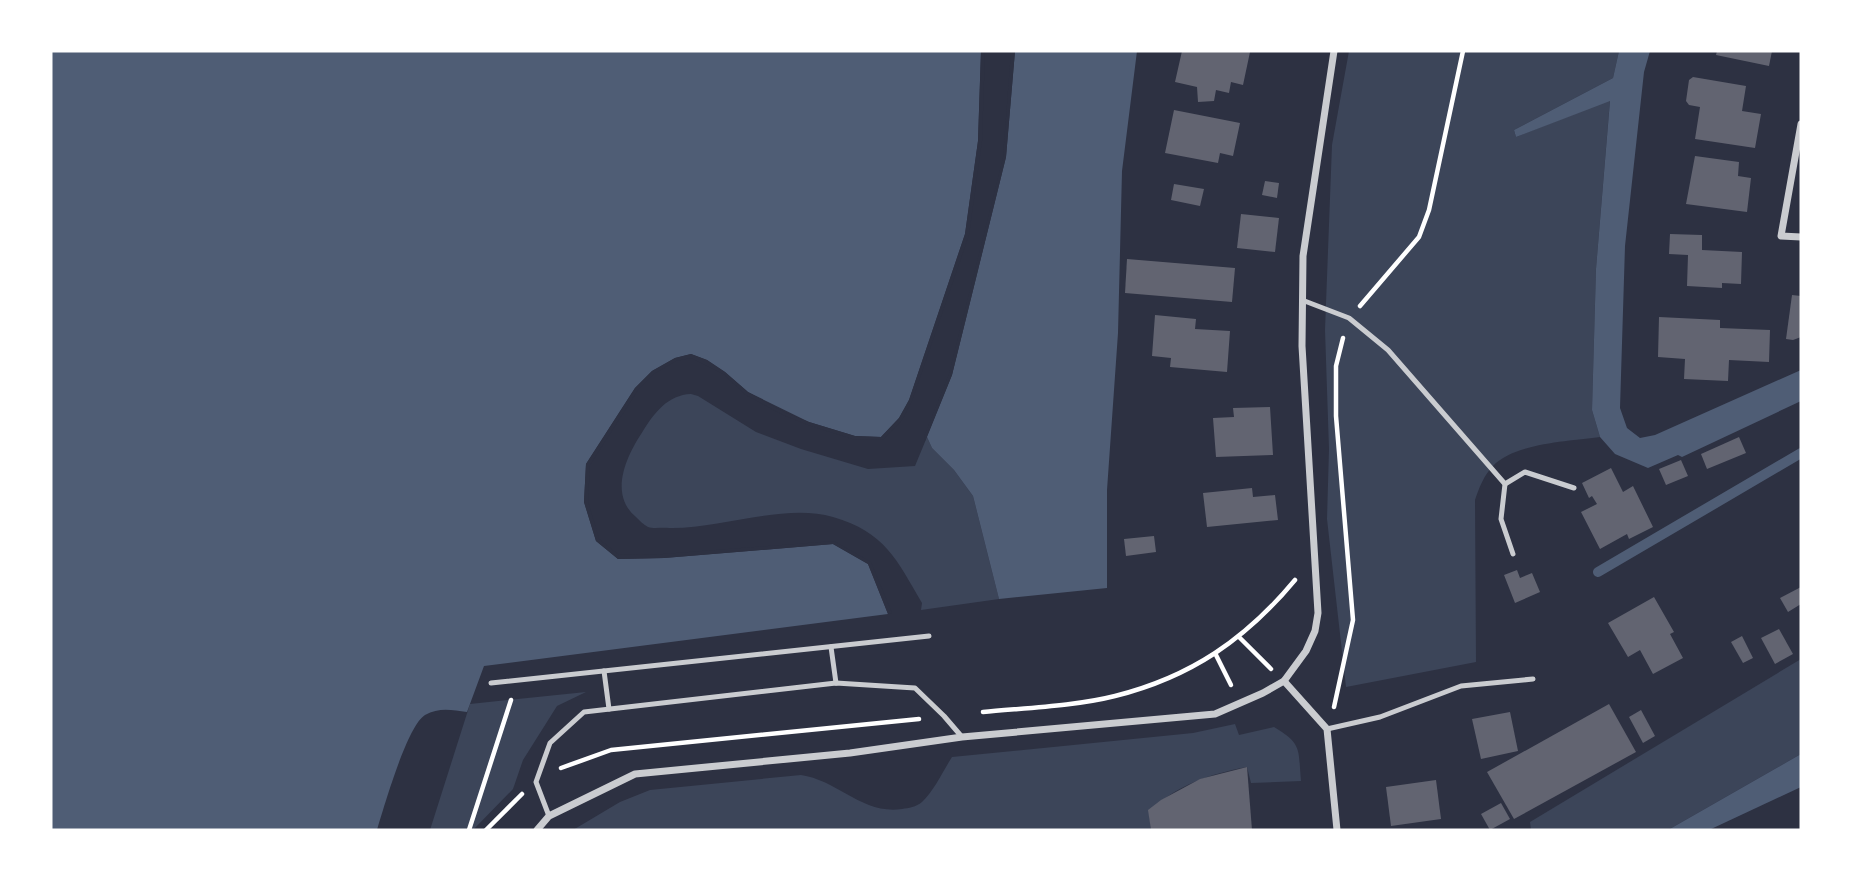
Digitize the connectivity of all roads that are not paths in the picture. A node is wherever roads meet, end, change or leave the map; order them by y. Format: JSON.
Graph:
{"nodes":[{"id":1,"x":1334,"y":51,"type":"edge"},
{"id":2,"x":1801,"y":124,"type":"edge"},
{"id":3,"x":1801,"y":237,"type":"edge"},
{"id":4,"x":1301,"y":300,"type":"junction"},
{"id":5,"x":1504,"y":484,"type":"junction"},
{"id":6,"x":1574,"y":488,"type":"dead end"},
{"id":7,"x":1513,"y":554,"type":"dead end"},
{"id":8,"x":929,"y":636,"type":"dead end"},
{"id":9,"x":831,"y":646,"type":"junction"},
{"id":10,"x":604,"y":671,"type":"junction"},
{"id":11,"x":1533,"y":679,"type":"dead end"},
{"id":12,"x":1284,"y":681,"type":"junction"},
{"id":13,"x":491,"y":682,"type":"dead end"},
{"id":14,"x":836,"y":683,"type":"junction"},
{"id":15,"x":609,"y":709,"type":"junction"},
{"id":16,"x":1327,"y":729,"type":"junction"},
{"id":17,"x":962,"y":737,"type":"junction"},
{"id":18,"x":549,"y":816,"type":"junction"},
{"id":19,"x":537,"y":830,"type":"edge"},
{"id":20,"x":1337,"y":830,"type":"edge"}],
"edges":[{"from":1,"to":4,"type":"street"},
{"from":2,"to":3,"type":"street"},
{"from":4,"to":5,"type":"lane"},
{"from":4,"to":12,"type":"street"},
{"from":5,"to":6,"type":"lane"},
{"from":5,"to":7,"type":"lane"},
{"from":8,"to":9,"type":"lane"},
{"from":9,"to":10,"type":"lane"},
{"from":9,"to":14,"type":"lane"},
{"from":10,"to":13,"type":"lane"},
{"from":10,"to":15,"type":"lane"},
{"from":11,"to":16,"type":"lane"},
{"from":12,"to":16,"type":"street"},
{"from":12,"to":17,"type":"street"},
{"from":14,"to":15,"type":"lane"},
{"from":14,"to":17,"type":"lane"},
{"from":15,"to":18,"type":"lane"},
{"from":16,"to":20,"type":"street"},
{"from":17,"to":18,"type":"street"},
{"from":18,"to":19,"type":"street"}]}
